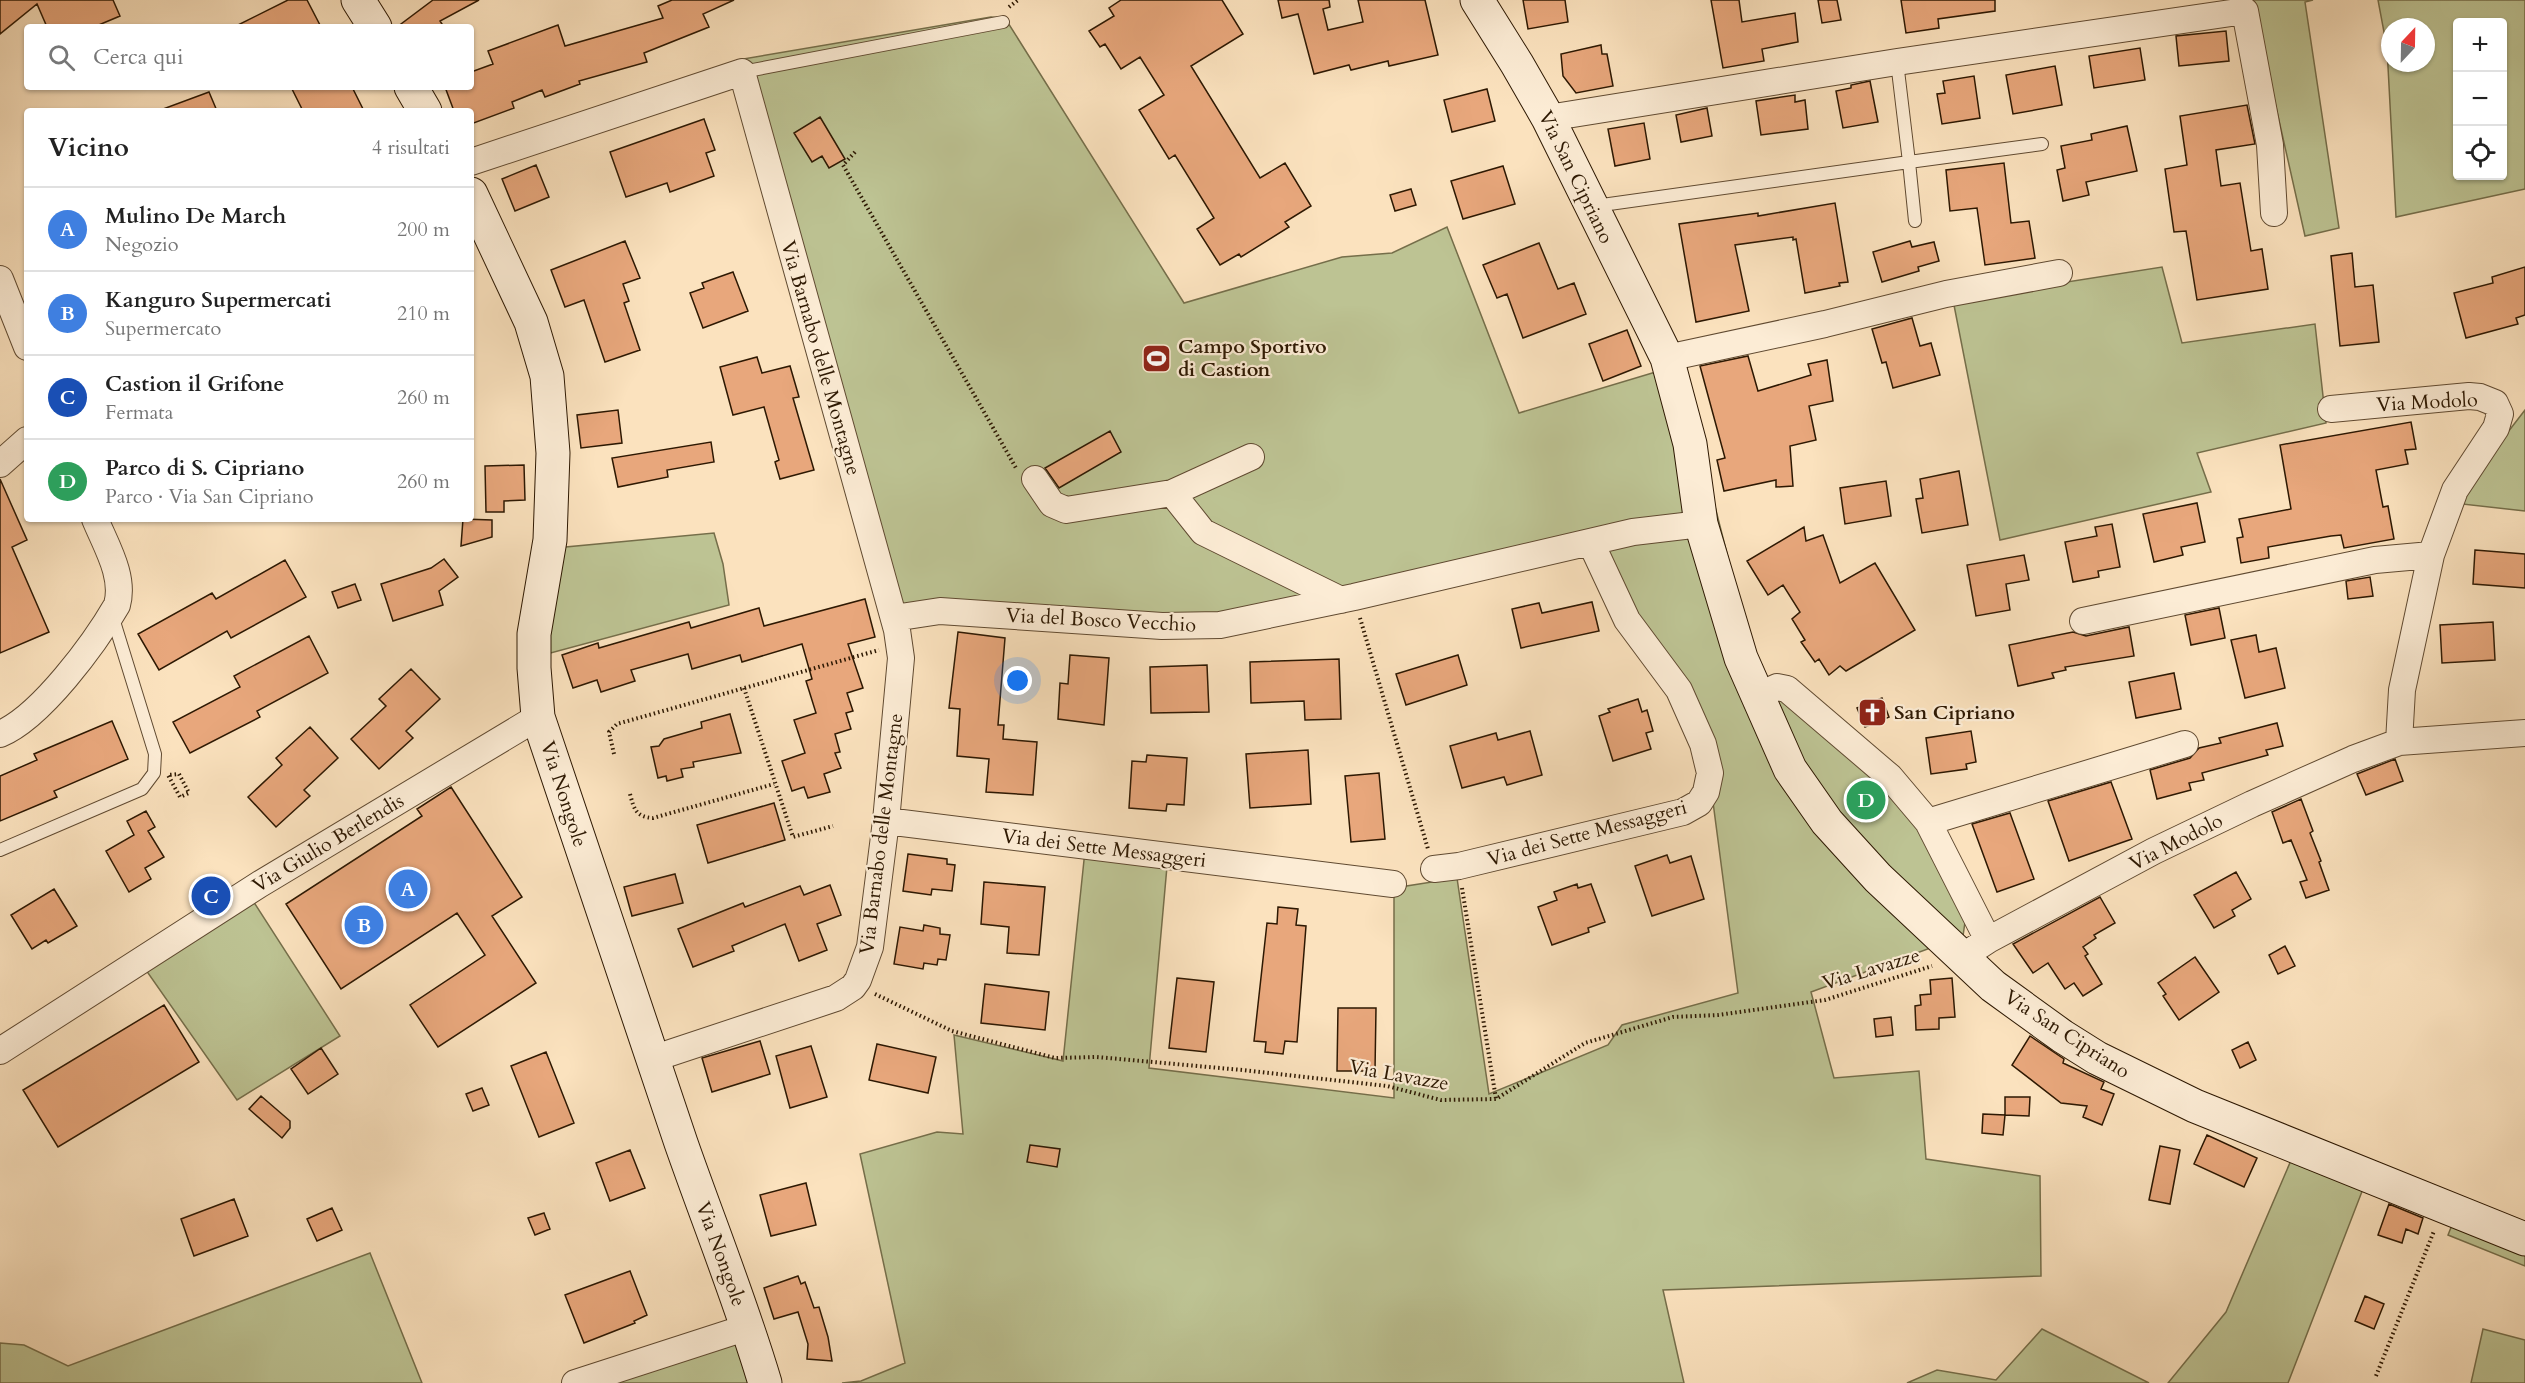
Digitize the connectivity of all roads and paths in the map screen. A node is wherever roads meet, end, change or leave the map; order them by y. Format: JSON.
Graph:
{"nodes":[{"id":1,"x":358,"y":0,"type":"edge"},
{"id":2,"x":1477,"y":0,"type":"edge"},
{"id":3,"x":1003,"y":22,"type":"dead end"},
{"id":4,"x":373,"y":24,"type":"edge"},
{"id":5,"x":1897,"y":62,"type":"junction"},
{"id":6,"x":742,"y":72,"type":"junction"},
{"id":7,"x":413,"y":90,"type":"edge"},
{"id":8,"x":423,"y":108,"type":"edge"},
{"id":9,"x":1548,"y":118,"type":"junction"},
{"id":10,"x":2042,"y":144,"type":"dead end"},
{"id":11,"x":855,"y":152,"type":"dead end"},
{"id":12,"x":474,"y":161,"type":"edge"},
{"id":13,"x":1909,"y":162,"type":"junction"},
{"id":14,"x":474,"y":200,"type":"edge"},
{"id":15,"x":1591,"y":207,"type":"junction"},
{"id":16,"x":2274,"y":213,"type":"dead end"},
{"id":17,"x":1915,"y":222,"type":"dead end"},
{"id":18,"x":2059,"y":273,"type":"dead end"},
{"id":19,"x":0,"y":279,"type":"edge"},
{"id":20,"x":24,"y":339,"type":"edge"},
{"id":21,"x":1667,"y":358,"type":"junction"},
{"id":22,"x":2331,"y":409,"type":"dead end"},
{"id":23,"x":24,"y":443,"type":"edge"},
{"id":24,"x":1251,"y":457,"type":"dead end"},
{"id":25,"x":0,"y":464,"type":"edge"},
{"id":26,"x":1035,"y":479,"type":"joint"},
{"id":27,"x":1172,"y":493,"type":"junction"},
{"id":28,"x":96,"y":522,"type":"edge"},
{"id":29,"x":1701,"y":524,"type":"junction"},
{"id":30,"x":1591,"y":543,"type":"junction"},
{"id":31,"x":2431,"y":555,"type":"junction"},
{"id":32,"x":1348,"y":598,"type":"junction"},
{"id":33,"x":112,"y":614,"type":"junction"},
{"id":34,"x":894,"y":618,"type":"junction"},
{"id":35,"x":2083,"y":621,"type":"dead end"},
{"id":36,"x":900,"y":645,"type":"junction"},
{"id":37,"x":744,"y":688,"type":"junction"},
{"id":38,"x":1757,"y":696,"type":"junction"},
{"id":39,"x":538,"y":717,"type":"junction"},
{"id":40,"x":2525,"y":733,"type":"edge"},
{"id":41,"x":0,"y":734,"type":"edge"},
{"id":42,"x":2399,"y":742,"type":"junction"},
{"id":43,"x":2185,"y":744,"type":"dead end"},
{"id":44,"x":614,"y":754,"type":"dead end"},
{"id":45,"x":179,"y":774,"type":"joint"},
{"id":46,"x":774,"y":784,"type":"junction"},
{"id":47,"x":630,"y":794,"type":"dead end"},
{"id":48,"x":886,"y":821,"type":"junction"},
{"id":49,"x":1928,"y":822,"type":"junction"},
{"id":50,"x":833,"y":826,"type":"dead end"},
{"id":51,"x":0,"y":850,"type":"edge"},
{"id":52,"x":1459,"y":866,"type":"junction"},
{"id":53,"x":1434,"y":869,"type":"joint"},
{"id":54,"x":1393,"y":884,"type":"dead end"},
{"id":55,"x":1975,"y":949,"type":"junction"},
{"id":56,"x":853,"y":987,"type":"junction"},
{"id":57,"x":0,"y":1051,"type":"edge"},
{"id":58,"x":652,"y":1059,"type":"junction"},
{"id":59,"x":1496,"y":1099,"type":"junction"},
{"id":60,"x":2444,"y":1205,"type":"junction"},
{"id":61,"x":2525,"y":1239,"type":"edge"},
{"id":62,"x":748,"y":1328,"type":"junction"},
{"id":63,"x":2376,"y":1376,"type":"dead end"},
{"id":64,"x":575,"y":1383,"type":"edge"},
{"id":65,"x":765,"y":1383,"type":"edge"}],
"edges":[{"from":1,"to":4,"type":"main road"},
{"from":2,"to":9,"type":"main road","name":"Via San Cipriano"},
{"from":3,"to":6,"type":"lane"},
{"from":5,"to":9,"type":"street"},
{"from":5,"to":13,"type":"lane"},
{"from":5,"to":16,"type":"street"},
{"from":6,"to":12,"type":"street"},
{"from":6,"to":34,"type":"street","name":"Via Barnabo delle Montagne"},
{"from":7,"to":8,"type":"main road"},
{"from":9,"to":15,"type":"main road","name":"Via San Cipriano"},
{"from":10,"to":13,"type":"lane"},
{"from":11,"to":26,"type":"path"},
{"from":13,"to":15,"type":"lane"},
{"from":13,"to":17,"type":"lane"},
{"from":14,"to":39,"type":"main road","name":"Via Nongole"},
{"from":15,"to":21,"type":"main road","name":"Via San Cipriano"},
{"from":18,"to":21,"type":"street"},
{"from":19,"to":20,"type":"street"},
{"from":21,"to":29,"type":"main road","name":"Via San Cipriano"},
{"from":22,"to":31,"type":"street","name":"Via Modolo"},
{"from":23,"to":25,"type":"street"},
{"from":24,"to":27,"type":"street"},
{"from":26,"to":27,"type":"street"},
{"from":27,"to":32,"type":"street"},
{"from":28,"to":33,"type":"street"},
{"from":29,"to":30,"type":"street","name":"Via del Bosco Vecchio"},
{"from":29,"to":38,"type":"main road","name":"Via San Cipriano"},
{"from":30,"to":32,"type":"street","name":"Via del Bosco Vecchio"},
{"from":30,"to":52,"type":"street","name":"Via dei Sette Messaggeri"},
{"from":31,"to":35,"type":"street"},
{"from":31,"to":42,"type":"street","name":"Via Modolo"},
{"from":32,"to":34,"type":"street","name":"Via del Bosco Vecchio"},
{"from":32,"to":53,"type":"path"},
{"from":33,"to":41,"type":"street"},
{"from":33,"to":51,"type":"lane"},
{"from":34,"to":36,"type":"street","name":"Via Barnabo delle Montagne"},
{"from":36,"to":37,"type":"path"},
{"from":36,"to":48,"type":"street","name":"Via Barnabo delle Montagne"},
{"from":37,"to":44,"type":"path"},
{"from":37,"to":46,"type":"path"},
{"from":38,"to":49,"type":"street","name":"Via San Cipriano"},
{"from":38,"to":55,"type":"main road","name":"Via San Cipriano"},
{"from":39,"to":57,"type":"street","name":"Via Giulio Berlendis"},
{"from":39,"to":58,"type":"main road","name":"Via Nongole"},
{"from":40,"to":42,"type":"street","name":"Via Modolo"},
{"from":42,"to":55,"type":"street","name":"Via Modolo"},
{"from":43,"to":49,"type":"street"},
{"from":45,"to":45,"type":"path"},
{"from":46,"to":47,"type":"path"},
{"from":46,"to":50,"type":"path"},
{"from":48,"to":54,"type":"street","name":"Via dei Sette Messaggeri"},
{"from":48,"to":56,"type":"street","name":"Via Barnabo delle Montagne"},
{"from":49,"to":55,"type":"street","name":"Via San Cipriano"},
{"from":52,"to":53,"type":"street","name":"Via dei Sette Messaggeri"},
{"from":52,"to":59,"type":"path"},
{"from":55,"to":59,"type":"path","name":"Via Lavazze"},
{"from":55,"to":60,"type":"main road","name":"Via San Cipriano"},
{"from":56,"to":58,"type":"street"},
{"from":56,"to":59,"type":"path","name":"Via Lavazze"},
{"from":58,"to":62,"type":"main road","name":"Via Nongole"},
{"from":60,"to":61,"type":"main road","name":"Via San Cipriano"},
{"from":60,"to":63,"type":"path"},
{"from":62,"to":64,"type":"street"},
{"from":62,"to":65,"type":"main road","name":"Via Nongole"}]}
